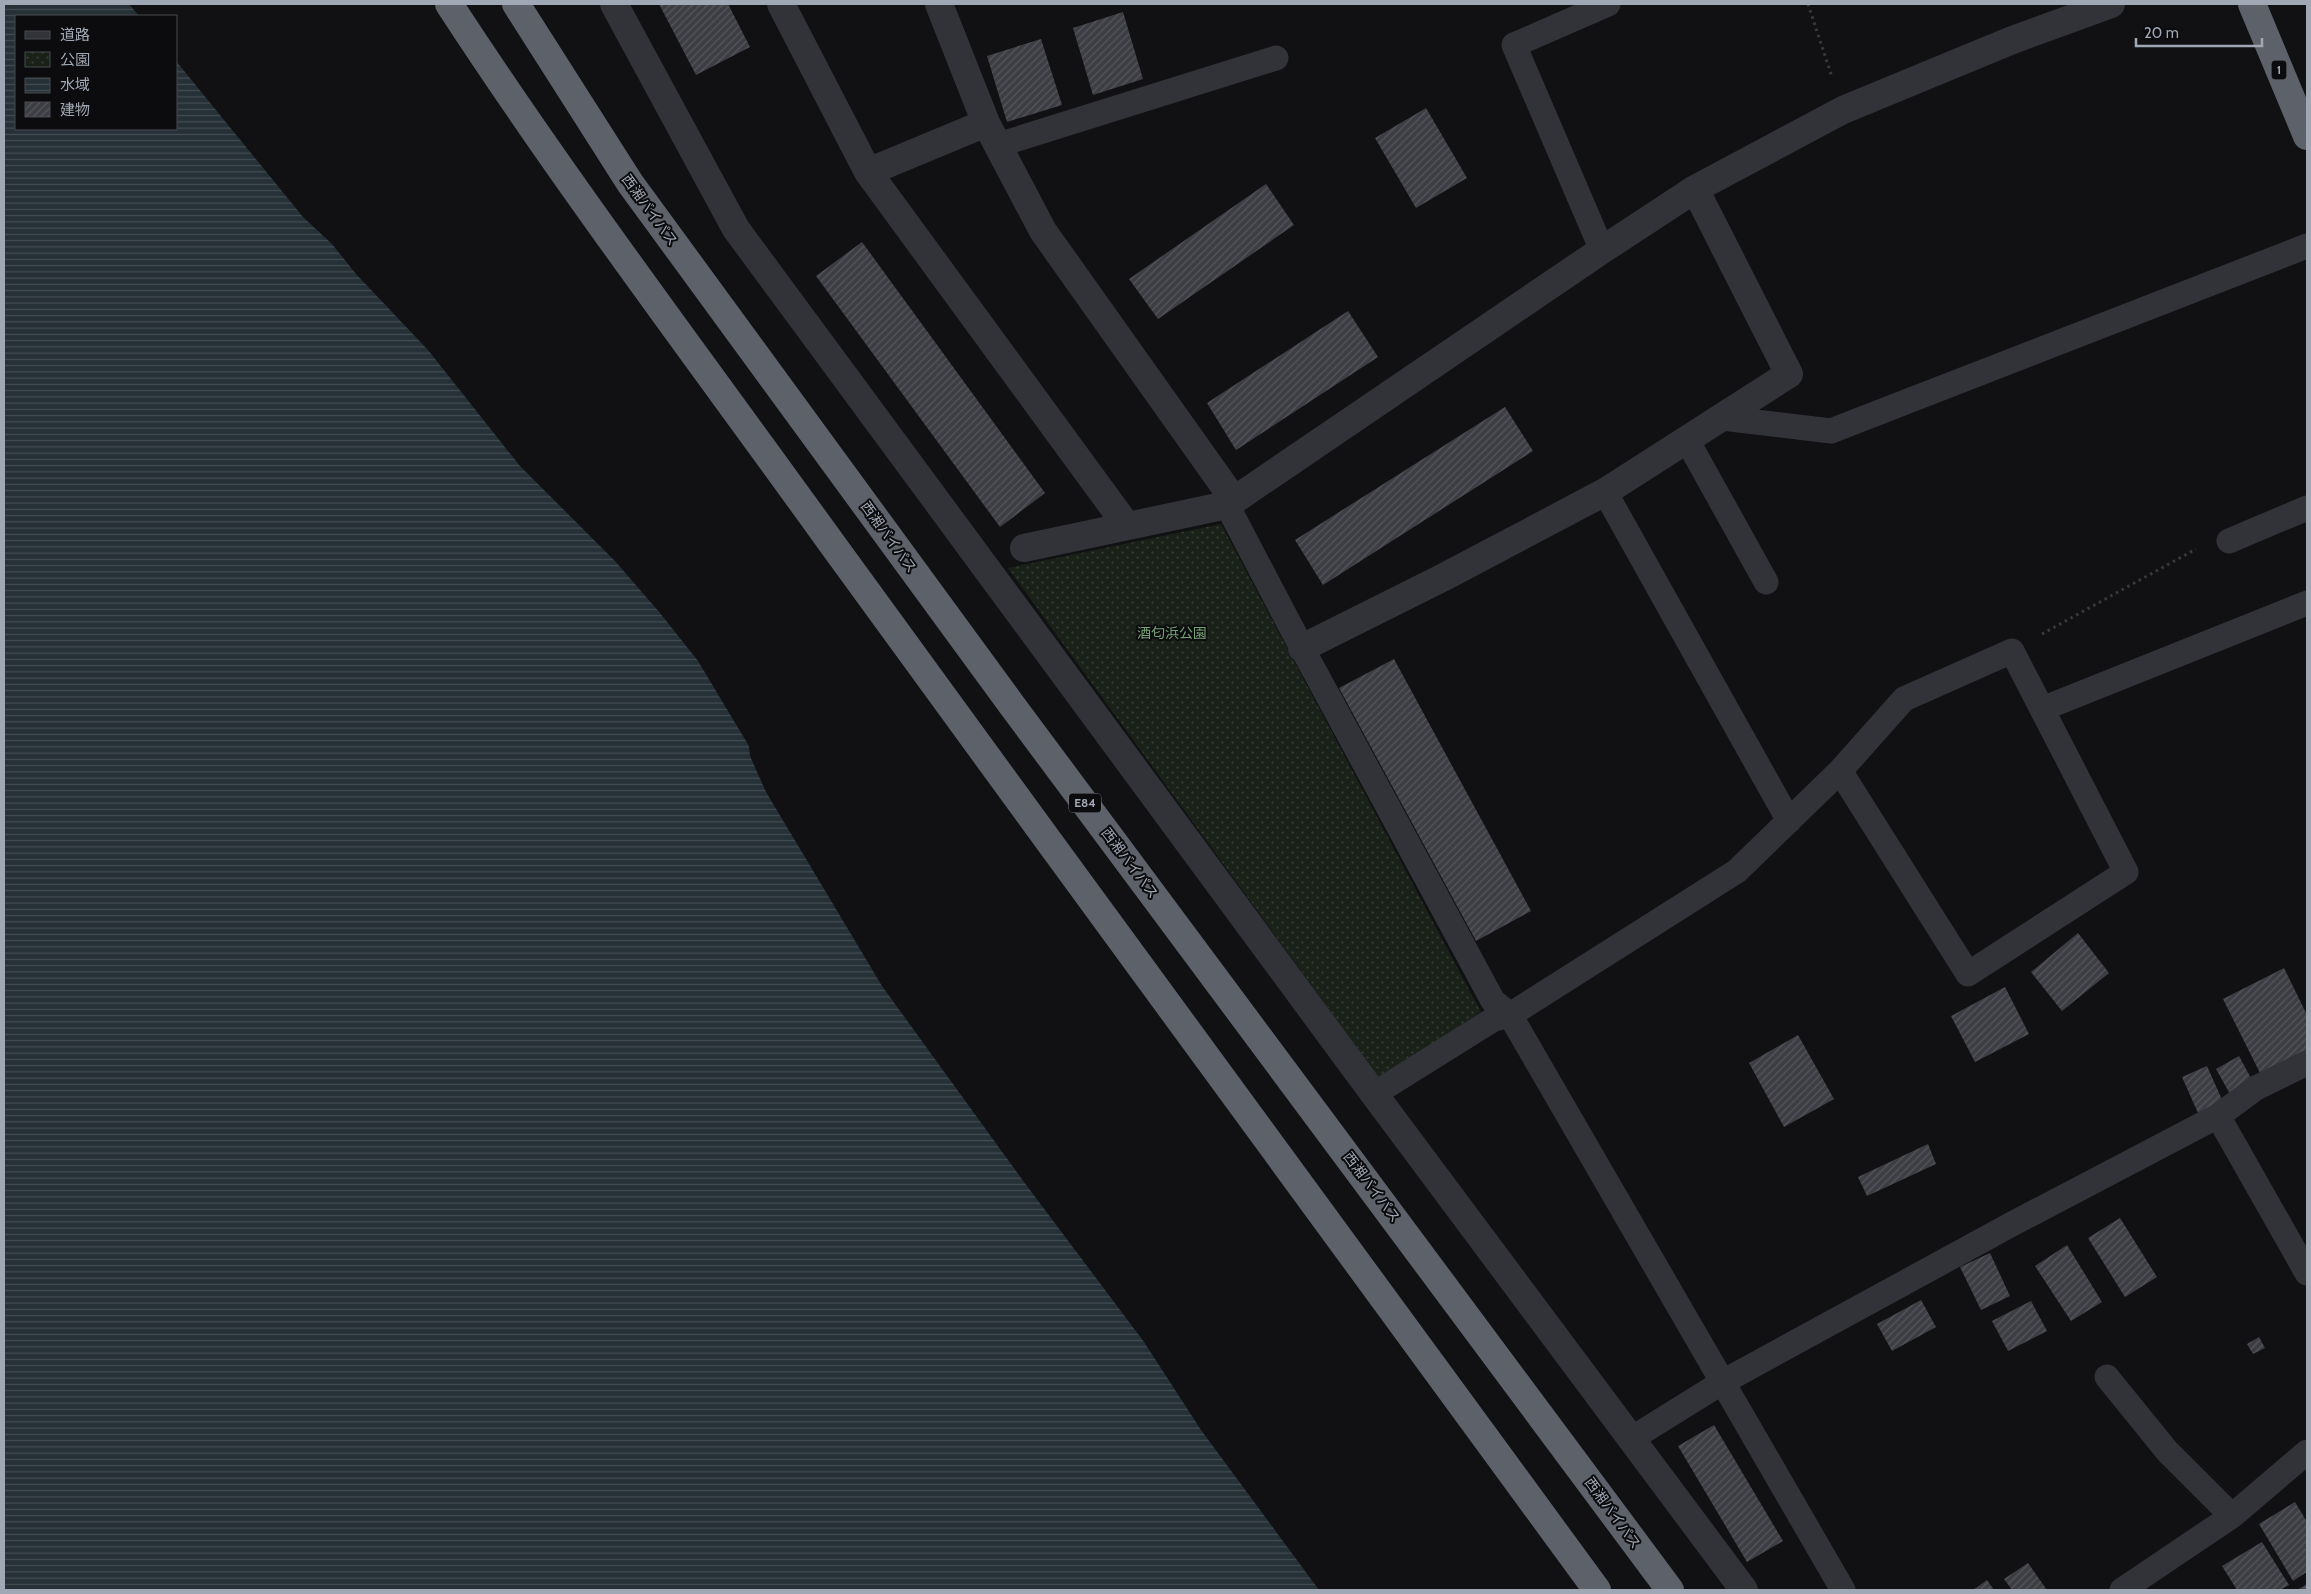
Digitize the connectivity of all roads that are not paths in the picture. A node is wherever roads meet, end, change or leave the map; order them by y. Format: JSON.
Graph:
{"nodes":[{"id":1,"x":449,"y":4,"type":"edge"},
{"id":2,"x":516,"y":4,"type":"edge"},
{"id":3,"x":614,"y":4,"type":"edge"},
{"id":4,"x":781,"y":4,"type":"edge"},
{"id":5,"x":939,"y":4,"type":"edge"},
{"id":6,"x":1608,"y":4,"type":"edge"},
{"id":7,"x":2111,"y":4,"type":"edge"},
{"id":8,"x":2252,"y":4,"type":"edge"},
{"id":9,"x":1576,"y":10,"type":"edge"},
{"id":10,"x":1276,"y":58,"type":"dead end"},
{"id":11,"x":992,"y":134,"type":"junction"},
{"id":12,"x":2307,"y":136,"type":"edge"},
{"id":13,"x":868,"y":172,"type":"junction"},
{"id":14,"x":1695,"y":189,"type":"junction"},
{"id":15,"x":2307,"y":246,"type":"edge"},
{"id":16,"x":1602,"y":250,"type":"junction"},
{"id":17,"x":1722,"y":418,"type":"junction"},
{"id":18,"x":1688,"y":440,"type":"junction"},
{"id":19,"x":1604,"y":492,"type":"junction"},
{"id":20,"x":1231,"y":502,"type":"junction"},
{"id":21,"x":2307,"y":508,"type":"edge"},
{"id":22,"x":1126,"y":526,"type":"junction"},
{"id":23,"x":2229,"y":540,"type":"road end"},
{"id":24,"x":1024,"y":548,"type":"dead end"},
{"id":25,"x":1766,"y":582,"type":"dead end"},
{"id":26,"x":2307,"y":603,"type":"edge"},
{"id":27,"x":1302,"y":648,"type":"junction"},
{"id":28,"x":2042,"y":709,"type":"junction"},
{"id":29,"x":1840,"y":771,"type":"junction"},
{"id":30,"x":1789,"y":821,"type":"junction"},
{"id":31,"x":1510,"y":1015,"type":"junction"},
{"id":32,"x":2307,"y":1063,"type":"edge"},
{"id":33,"x":1374,"y":1094,"type":"junction"},
{"id":34,"x":2218,"y":1116,"type":"junction"},
{"id":35,"x":2307,"y":1273,"type":"edge"},
{"id":36,"x":2107,"y":1377,"type":"dead end"},
{"id":37,"x":1722,"y":1383,"type":"junction"},
{"id":38,"x":1632,"y":1439,"type":"junction"},
{"id":39,"x":2307,"y":1452,"type":"edge"},
{"id":40,"x":2232,"y":1516,"type":"junction"},
{"id":41,"x":1597,"y":1590,"type":"edge"},
{"id":42,"x":1670,"y":1590,"type":"edge"},
{"id":43,"x":1744,"y":1590,"type":"edge"},
{"id":44,"x":1843,"y":1590,"type":"edge"},
{"id":45,"x":2122,"y":1590,"type":"edge"}],
"edges":[{"from":1,"to":41,"type":"highway"},
{"from":2,"to":42,"type":"highway","name":"西湘バイパス","number":"E84"},
{"from":3,"to":33,"type":"street"},
{"from":4,"to":13,"type":"street"},
{"from":5,"to":11,"type":"street"},
{"from":6,"to":9,"type":"lane"},
{"from":7,"to":14,"type":"street"},
{"from":8,"to":12,"type":"highway","number":"1"},
{"from":9,"to":16,"type":"lane"},
{"from":10,"to":11,"type":"lane"},
{"from":11,"to":13,"type":"street"},
{"from":11,"to":20,"type":"street"},
{"from":13,"to":22,"type":"street"},
{"from":14,"to":16,"type":"street"},
{"from":14,"to":17,"type":"street"},
{"from":15,"to":17,"type":"lane"},
{"from":16,"to":20,"type":"street"},
{"from":17,"to":18,"type":"street"},
{"from":18,"to":19,"type":"street"},
{"from":18,"to":25,"type":"lane"},
{"from":19,"to":27,"type":"street"},
{"from":19,"to":30,"type":"lane"},
{"from":20,"to":22,"type":"street"},
{"from":20,"to":27,"type":"lane"},
{"from":21,"to":23,"type":"lane"},
{"from":22,"to":24,"type":"street"},
{"from":26,"to":28,"type":"lane"},
{"from":27,"to":31,"type":"lane"},
{"from":28,"to":29,"type":"lane"},
{"from":28,"to":29,"type":"lane"},
{"from":29,"to":30,"type":"lane"},
{"from":30,"to":31,"type":"lane"},
{"from":31,"to":33,"type":"lane"},
{"from":31,"to":37,"type":"lane"},
{"from":32,"to":34,"type":"lane"},
{"from":33,"to":38,"type":"street"},
{"from":34,"to":35,"type":"lane"},
{"from":34,"to":37,"type":"lane"},
{"from":36,"to":40,"type":"lane"},
{"from":37,"to":38,"type":"lane"},
{"from":37,"to":44,"type":"lane"},
{"from":38,"to":43,"type":"street"},
{"from":39,"to":40,"type":"lane"},
{"from":40,"to":45,"type":"lane"}]}
